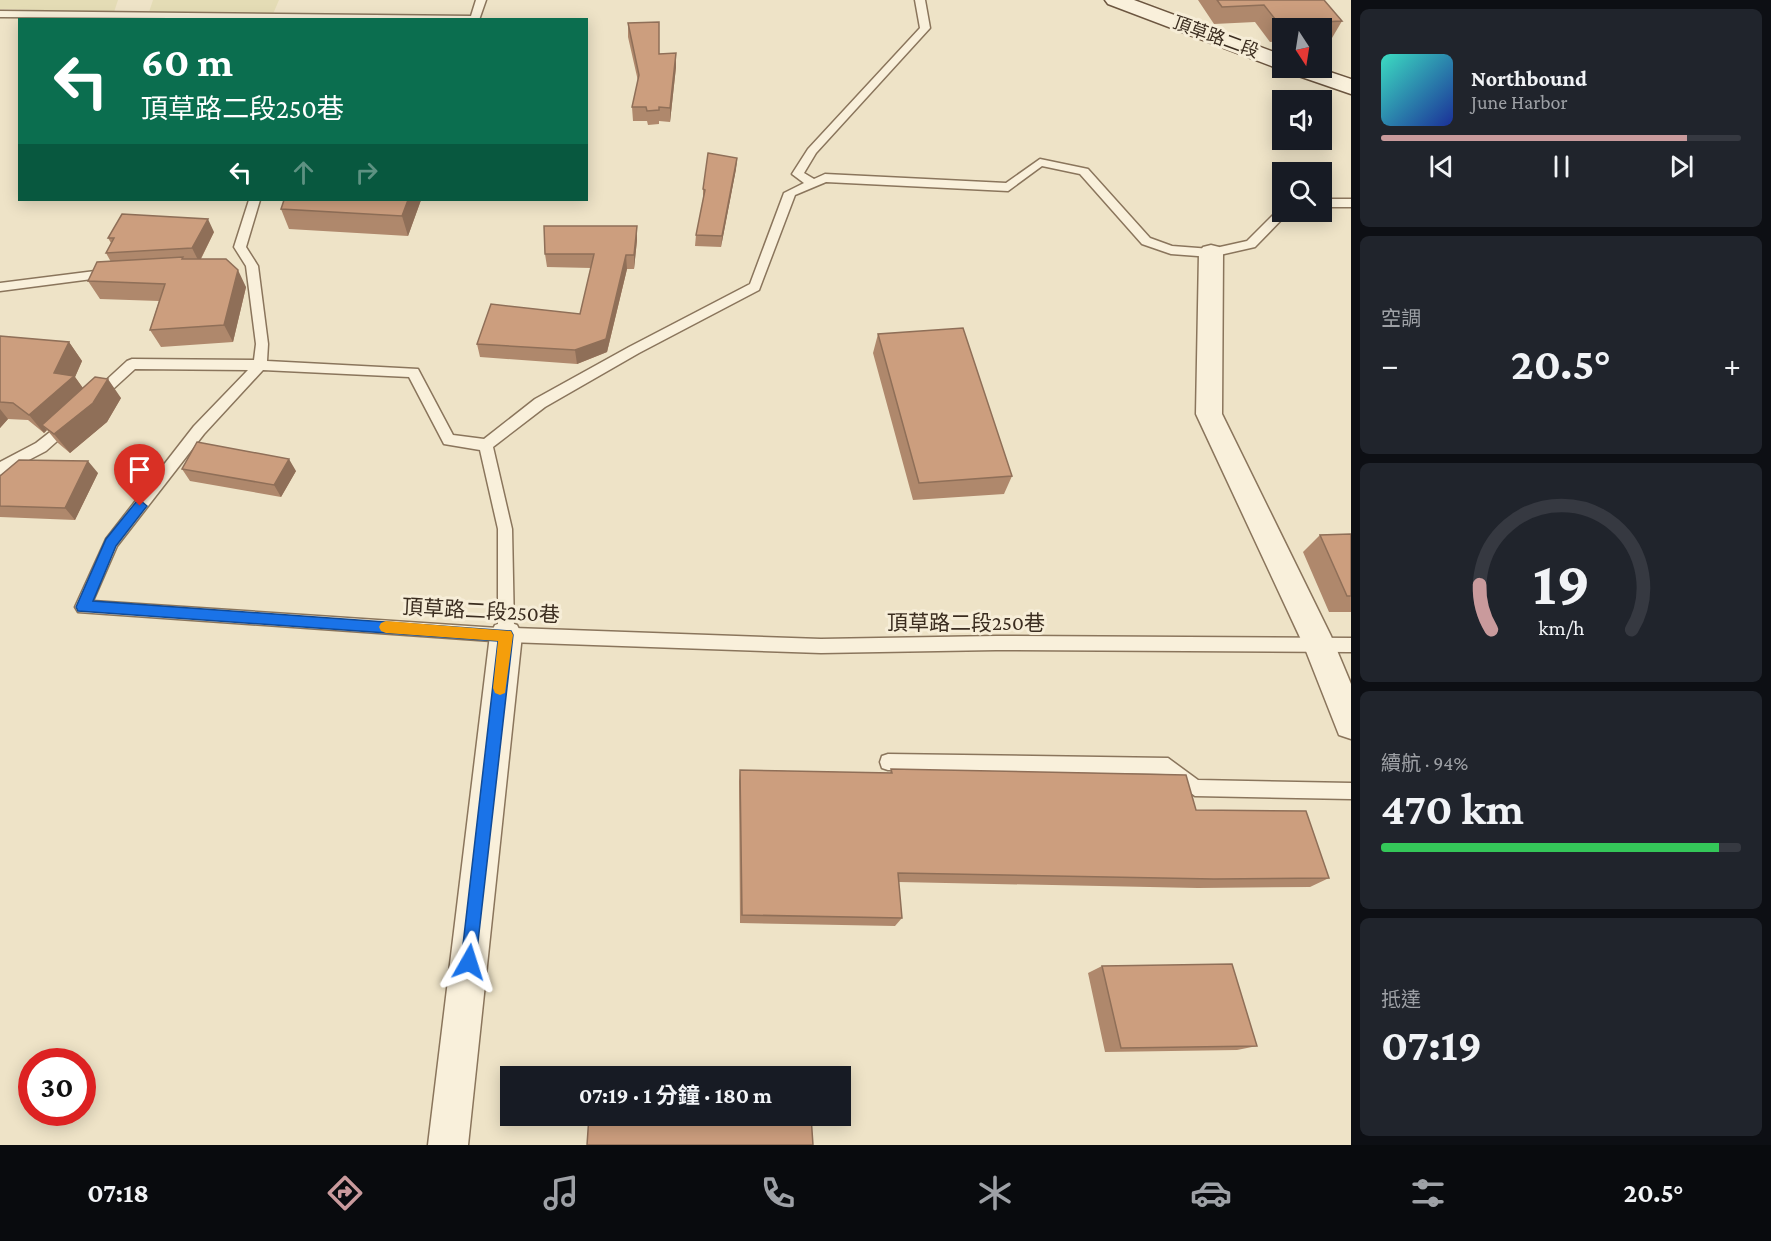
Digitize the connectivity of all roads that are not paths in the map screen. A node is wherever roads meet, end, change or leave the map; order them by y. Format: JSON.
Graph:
{"nodes":[{"id":1,"x":481,"y":0,"type":"edge"},
{"id":2,"x":920,"y":0,"type":"edge"},
{"id":3,"x":1115,"y":0,"type":"edge"},
{"id":4,"x":0,"y":14,"type":"edge"},
{"id":5,"x":430,"y":18,"type":"edge"},
{"id":6,"x":474,"y":18,"type":"edge"},
{"id":7,"x":1272,"y":58,"type":"edge"},
{"id":8,"x":1326,"y":78,"type":"edge"},
{"id":9,"x":1351,"y":87,"type":"edge"},
{"id":10,"x":813,"y":183,"type":"junction"},
{"id":11,"x":254,"y":201,"type":"edge"},
{"id":12,"x":1332,"y":203,"type":"edge"},
{"id":13,"x":1351,"y":203,"type":"edge"},
{"id":14,"x":1273,"y":222,"type":"edge"},
{"id":15,"x":1211,"y":253,"type":"junction"},
{"id":16,"x":120,"y":272,"type":"edge"},
{"id":17,"x":0,"y":287,"type":"edge"},
{"id":18,"x":260,"y":365,"type":"junction"},
{"id":19,"x":91,"y":402,"type":"edge"},
{"id":20,"x":74,"y":417,"type":"edge"},
{"id":21,"x":486,"y":445,"type":"junction"},
{"id":22,"x":0,"y":469,"type":"edge"},
{"id":23,"x":506,"y":635,"type":"junction"},
{"id":24,"x":1351,"y":645,"type":"edge"},
{"id":25,"x":1320,"y":646,"type":"junction"},
{"id":26,"x":1351,"y":724,"type":"edge"},
{"id":27,"x":888,"y":762,"type":"dead end"},
{"id":28,"x":1351,"y":791,"type":"edge"},
{"id":29,"x":448,"y":1145,"type":"edge"}],
"edges":[{"from":1,"to":6,"type":"lane"},
{"from":2,"to":10,"type":"lane"},
{"from":3,"to":7,"type":"street","name":"頂草路二段"},
{"from":4,"to":5,"type":"lane"},
{"from":8,"to":9,"type":"street"},
{"from":10,"to":15,"type":"lane"},
{"from":10,"to":21,"type":"lane"},
{"from":11,"to":18,"type":"lane"},
{"from":12,"to":13,"type":"lane"},
{"from":14,"to":15,"type":"lane"},
{"from":15,"to":25,"type":"street"},
{"from":16,"to":17,"type":"lane"},
{"from":18,"to":19,"type":"lane"},
{"from":18,"to":21,"type":"lane"},
{"from":18,"to":23,"type":"lane","name":"頂草路二段250巷"},
{"from":20,"to":22,"type":"lane"},
{"from":21,"to":23,"type":"lane"},
{"from":23,"to":25,"type":"lane","name":"頂草路二段250巷"},
{"from":23,"to":29,"type":"street"},
{"from":24,"to":25,"type":"lane","name":"頂草路二段250巷"},
{"from":25,"to":26,"type":"street"},
{"from":27,"to":28,"type":"lane"}]}
